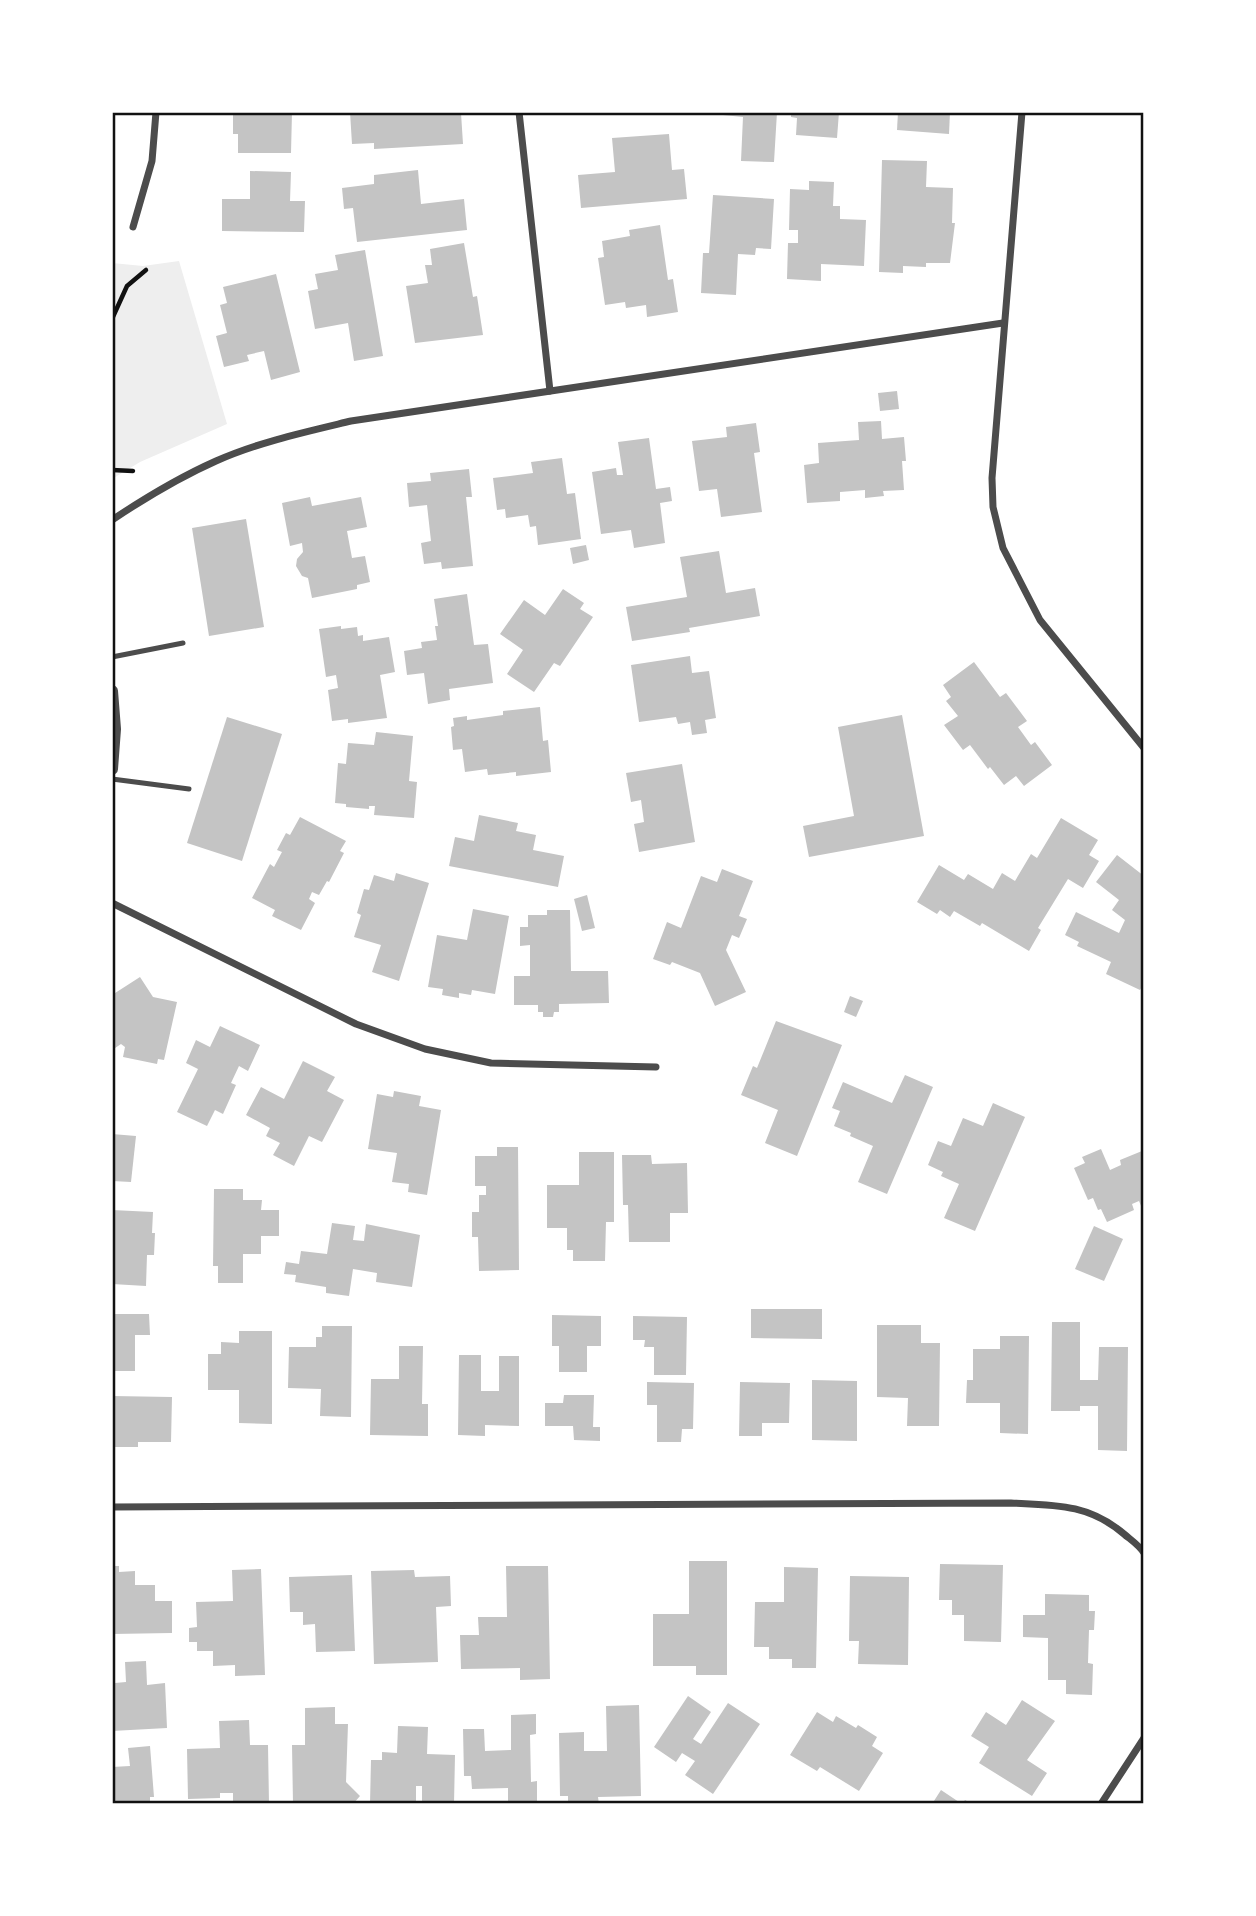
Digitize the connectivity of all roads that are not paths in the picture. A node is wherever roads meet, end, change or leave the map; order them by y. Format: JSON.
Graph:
{"nodes":[{"id":1,"x":156,"y":112,"type":"edge"},
{"id":2,"x":519,"y":112,"type":"edge"},
{"id":3,"x":1022,"y":112,"type":"edge"},
{"id":4,"x":133,"y":227,"type":"dead end"},
{"id":5,"x":1003,"y":323,"type":"junction"},
{"id":6,"x":550,"y":391,"type":"junction"},
{"id":7,"x":112,"y":520,"type":"edge"},
{"id":8,"x":183,"y":643,"type":"dead end"},
{"id":9,"x":112,"y":657,"type":"edge"},
{"id":10,"x":112,"y":691,"type":"edge"},
{"id":11,"x":1144,"y":748,"type":"edge"},
{"id":12,"x":112,"y":769,"type":"edge"},
{"id":13,"x":112,"y":779,"type":"edge"},
{"id":14,"x":189,"y":789,"type":"dead end"},
{"id":15,"x":112,"y":903,"type":"edge"},
{"id":16,"x":656,"y":1067,"type":"dead end"},
{"id":17,"x":112,"y":1507,"type":"edge"},
{"id":18,"x":1144,"y":1553,"type":"edge"},
{"id":19,"x":1144,"y":1738,"type":"edge"},
{"id":20,"x":1101,"y":1804,"type":"edge"}],
"edges":[{"from":1,"to":4,"type":"street"},
{"from":2,"to":6,"type":"street"},
{"from":3,"to":5,"type":"street"},
{"from":5,"to":6,"type":"street"},
{"from":5,"to":11,"type":"street"},
{"from":6,"to":7,"type":"street"},
{"from":8,"to":9,"type":"lane"},
{"from":10,"to":12,"type":"street"},
{"from":13,"to":14,"type":"lane"},
{"from":15,"to":16,"type":"street"},
{"from":17,"to":18,"type":"street"},
{"from":19,"to":20,"type":"street"}]}
